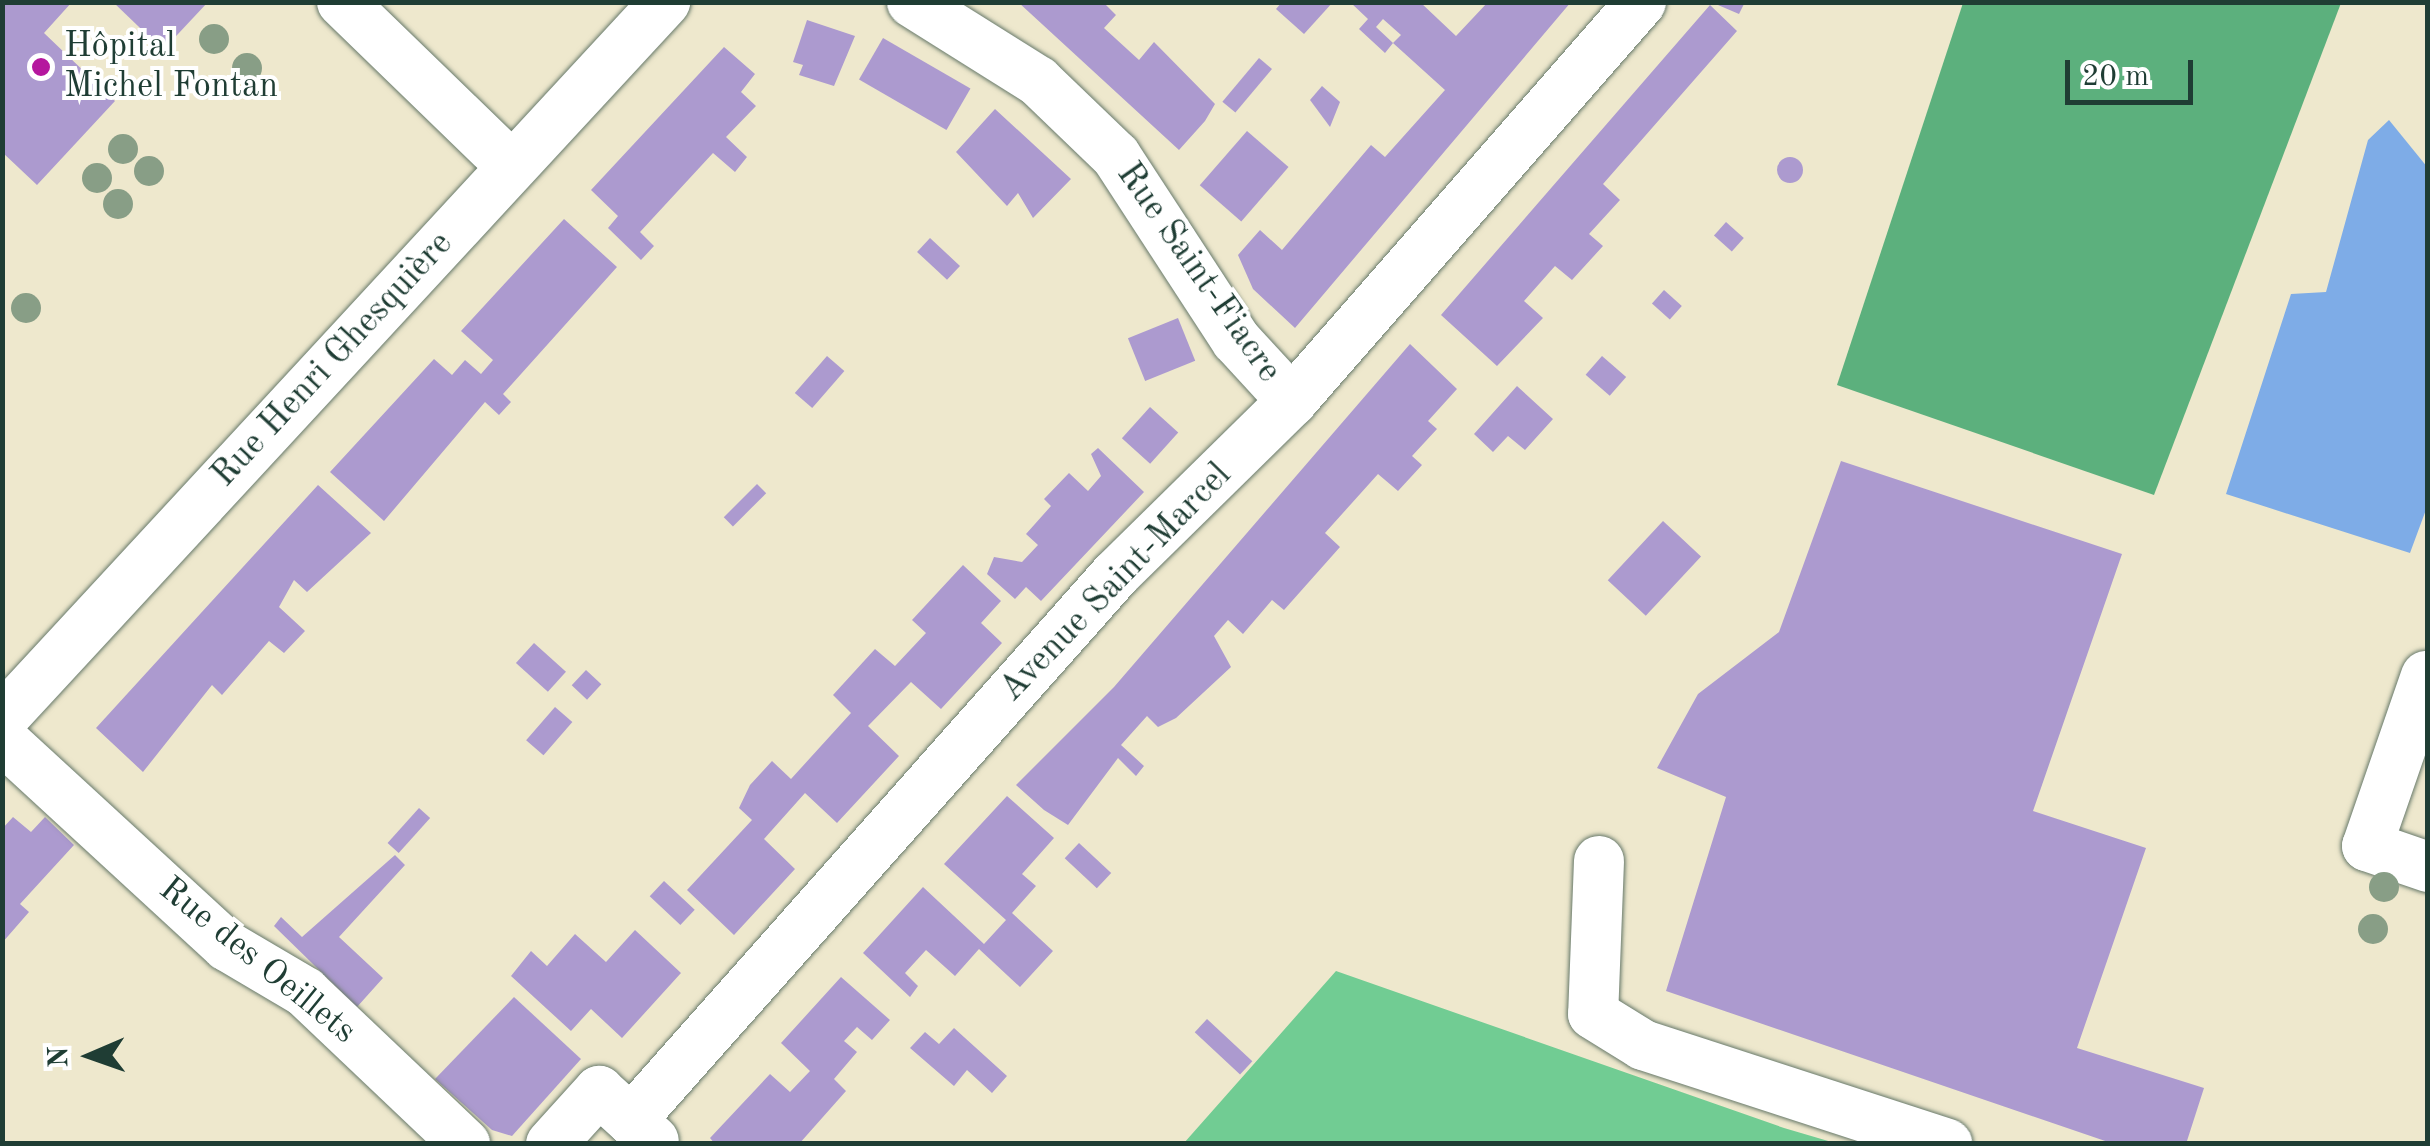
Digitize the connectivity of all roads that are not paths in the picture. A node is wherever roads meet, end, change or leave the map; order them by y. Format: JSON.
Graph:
{"nodes":[{"id":1,"x":342,"y":2,"type":"edge"},
{"id":2,"x":665,"y":2,"type":"edge"},
{"id":3,"x":912,"y":2,"type":"edge"},
{"id":4,"x":1634,"y":5,"type":"edge"},
{"id":5,"x":511,"y":166,"type":"junction"},
{"id":6,"x":1292,"y":401,"type":"junction"},
{"id":7,"x":2426,"y":676,"type":"edge"},
{"id":8,"x":6,"y":713,"type":"edge"},
{"id":9,"x":1598,"y":861,"type":"dead end"},
{"id":10,"x":2428,"y":867,"type":"edge"},
{"id":11,"x":644,"y":1132,"type":"edge"},
{"id":12,"x":465,"y":1144,"type":"edge"},
{"id":13,"x":551,"y":1144,"type":"edge"},
{"id":14,"x":1947,"y":1144,"type":"edge"}],
"edges":[{"from":1,"to":5,"type":"street"},
{"from":2,"to":5,"type":"street","name":"Rue Henri Ghesquière"},
{"from":3,"to":6,"type":"street","name":"Rue Saint-Fiacre"},
{"from":4,"to":6,"type":"street","name":"Avenue Saint-Marcel"},
{"from":5,"to":8,"type":"street","name":"Rue Henri Ghesquière"},
{"from":6,"to":11,"type":"street","name":"Avenue Saint-Marcel"},
{"from":7,"to":10,"type":"street"},
{"from":8,"to":12,"type":"street","name":"Rue des Oeillets"},
{"from":9,"to":14,"type":"street"},
{"from":11,"to":13,"type":"street"}]}
